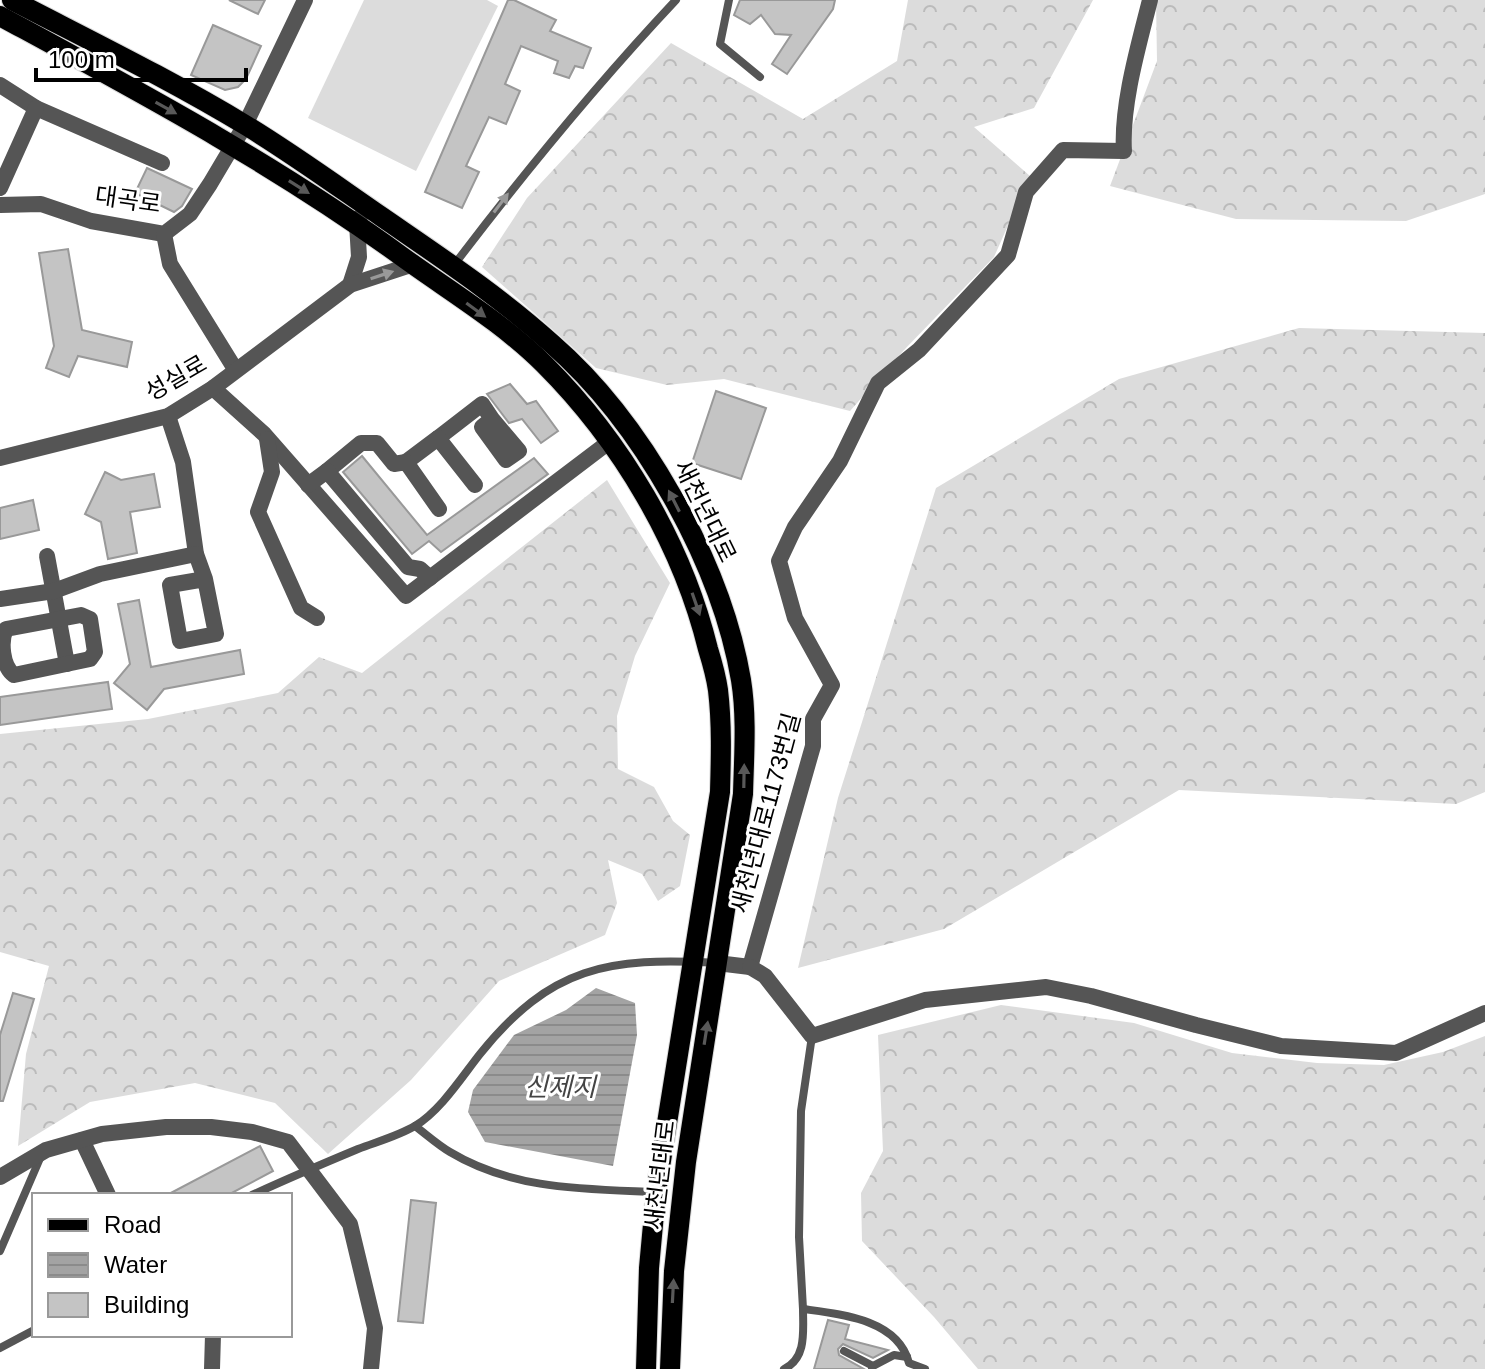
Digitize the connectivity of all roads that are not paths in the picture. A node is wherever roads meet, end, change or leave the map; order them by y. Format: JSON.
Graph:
{"nodes":[{"id":1,"x":12,"y":0,"type":"edge"},
{"id":2,"x":305,"y":0,"type":"edge"},
{"id":3,"x":676,"y":0,"type":"edge"},
{"id":4,"x":729,"y":0,"type":"edge"},
{"id":5,"x":1150,"y":0,"type":"edge"},
{"id":6,"x":0,"y":16,"type":"edge"},
{"id":7,"x":760,"y":77,"type":"dead end"},
{"id":8,"x":0,"y":85,"type":"edge"},
{"id":9,"x":36,"y":108,"type":"junction"},
{"id":10,"x":245,"y":125,"type":"junction"},
{"id":11,"x":234,"y":145,"type":"junction"},
{"id":12,"x":162,"y":163,"type":"dead end"},
{"id":13,"x":0,"y":188,"type":"edge"},
{"id":14,"x":0,"y":205,"type":"edge"},
{"id":15,"x":362,"y":215,"type":"junction"},
{"id":16,"x":164,"y":234,"type":"junction"},
{"id":17,"x":414,"y":264,"type":"junction"},
{"id":18,"x":453,"y":265,"type":"junction"},
{"id":19,"x":350,"y":285,"type":"junction"},
{"id":20,"x":235,"y":369,"type":"junction"},
{"id":21,"x":213,"y":388,"type":"junction"},
{"id":22,"x":168,"y":416,"type":"junction"},
{"id":23,"x":492,"y":419,"type":"dead end"},
{"id":24,"x":267,"y":438,"type":"junction"},
{"id":25,"x":438,"y":438,"type":"junction"},
{"id":26,"x":609,"y":442,"type":"junction"},
{"id":27,"x":0,"y":458,"type":"edge"},
{"id":28,"x":406,"y":462,"type":"junction"},
{"id":29,"x":327,"y":471,"type":"junction"},
{"id":30,"x":308,"y":485,"type":"junction"},
{"id":31,"x":475,"y":485,"type":"dead end"},
{"id":32,"x":439,"y":509,"type":"dead end"},
{"id":33,"x":196,"y":554,"type":"junction"},
{"id":34,"x":47,"y":556,"type":"dead end"},
{"id":35,"x":430,"y":578,"type":"junction"},
{"id":36,"x":205,"y":579,"type":"dead end"},
{"id":37,"x":54,"y":591,"type":"junction"},
{"id":38,"x":0,"y":599,"type":"edge"},
{"id":39,"x":317,"y":618,"type":"dead end"},
{"id":40,"x":58,"y":620,"type":"junction"},
{"id":41,"x":67,"y":664,"type":"junction"},
{"id":42,"x":706,"y":886,"type":"junction"},
{"id":43,"x":729,"y":890,"type":"junction"},
{"id":44,"x":693,"y":962,"type":"junction"},
{"id":45,"x":717,"y":963,"type":"junction"},
{"id":46,"x":750,"y":967,"type":"junction"},
{"id":47,"x":1485,"y":1013,"type":"edge"},
{"id":48,"x":812,"y":1036,"type":"junction"},
{"id":49,"x":676,"y":1062,"type":"junction"},
{"id":50,"x":700,"y":1066,"type":"junction"},
{"id":51,"x":415,"y":1126,"type":"junction"},
{"id":52,"x":82,"y":1140,"type":"junction"},
{"id":53,"x":43,"y":1152,"type":"junction"},
{"id":54,"x":307,"y":1170,"type":"junction"},
{"id":55,"x":0,"y":1177,"type":"edge"},
{"id":56,"x":656,"y":1192,"type":"junction"},
{"id":57,"x":107,"y":1193,"type":"edge"},
{"id":58,"x":256,"y":1193,"type":"edge"},
{"id":59,"x":0,"y":1251,"type":"edge"},
{"id":60,"x":803,"y":1309,"type":"junction"},
{"id":61,"x":32,"y":1331,"type":"edge"},
{"id":62,"x":213,"y":1337,"type":"edge"},
{"id":63,"x":0,"y":1348,"type":"edge"},
{"id":64,"x":844,"y":1351,"type":"dead end"},
{"id":65,"x":907,"y":1360,"type":"edge"},
{"id":66,"x":872,"y":1367,"type":"edge"},
{"id":67,"x":212,"y":1369,"type":"edge"},
{"id":68,"x":371,"y":1369,"type":"edge"},
{"id":69,"x":646,"y":1369,"type":"edge"},
{"id":70,"x":670,"y":1369,"type":"edge"},
{"id":71,"x":784,"y":1369,"type":"edge"},
{"id":72,"x":925,"y":1369,"type":"edge"}],
"edges":[{"from":1,"to":10,"type":"main road","name":"새천년대로"},
{"from":2,"to":10,"type":"street","name":"대곡로"},
{"from":18,"to":3,"type":"lane","one_way":true},
{"from":4,"to":7,"type":"lane"},
{"from":5,"to":46,"type":"street","name":"새천년대로1173번길"},
{"from":6,"to":11,"type":"main road","name":"새천년대로","one_way":true},
{"from":8,"to":9,"type":"street"},
{"from":9,"to":12,"type":"street"},
{"from":9,"to":13,"type":"street"},
{"from":10,"to":11,"type":"street","name":"대곡로"},
{"from":10,"to":15,"type":"main road","name":"새천년대로"},
{"from":11,"to":15,"type":"main road","name":"새천년대로","one_way":true},
{"from":11,"to":16,"type":"street","name":"대곡로"},
{"from":14,"to":16,"type":"street","name":"대곡로"},
{"from":15,"to":17,"type":"main road","name":"새천년대로"},
{"from":15,"to":18,"type":"main road","name":"새천년대로"},
{"from":15,"to":19,"type":"street"},
{"from":16,"to":20,"type":"street"},
{"from":19,"to":17,"type":"street","name":"성실로","one_way":true},
{"from":17,"to":26,"type":"main road","name":"새천년대로","one_way":true},
{"from":43,"to":18,"type":"main road","name":"새천년대로","one_way":true},
{"from":19,"to":20,"type":"street","name":"성실로"},
{"from":20,"to":21,"type":"street","name":"성실로"},
{"from":21,"to":22,"type":"street","name":"성실로"},
{"from":21,"to":24,"type":"street"},
{"from":22,"to":27,"type":"street","name":"성실로"},
{"from":22,"to":33,"type":"street"},
{"from":23,"to":25,"type":"street"},
{"from":24,"to":30,"type":"street"},
{"from":24,"to":39,"type":"street"},
{"from":25,"to":28,"type":"street"},
{"from":25,"to":31,"type":"street"},
{"from":26,"to":35,"type":"street"},
{"from":26,"to":42,"type":"main road","name":"새천년대로","one_way":true},
{"from":28,"to":29,"type":"street"},
{"from":28,"to":32,"type":"street"},
{"from":29,"to":30,"type":"street"},
{"from":29,"to":35,"type":"street"},
{"from":30,"to":35,"type":"street"},
{"from":33,"to":36,"type":"street"},
{"from":33,"to":37,"type":"street"},
{"from":34,"to":37,"type":"street"},
{"from":37,"to":38,"type":"street"},
{"from":37,"to":40,"type":"street"},
{"from":40,"to":41,"type":"street"},
{"from":40,"to":41,"type":"street"},
{"from":40,"to":41,"type":"street"},
{"from":42,"to":43,"type":"main road"},
{"from":42,"to":44,"type":"main road","name":"새천년대로"},
{"from":43,"to":45,"type":"main road","name":"새천년대로"},
{"from":44,"to":45,"type":"lane"},
{"from":44,"to":49,"type":"main road","name":"새천년대로"},
{"from":44,"to":51,"type":"lane"},
{"from":45,"to":46,"type":"street"},
{"from":50,"to":45,"type":"main road","name":"새천년대로","one_way":true},
{"from":46,"to":48,"type":"street"},
{"from":47,"to":48,"type":"street"},
{"from":48,"to":60,"type":"lane"},
{"from":49,"to":50,"type":"main road"},
{"from":49,"to":56,"type":"main road","name":"새천년대로"},
{"from":70,"to":50,"type":"main road","name":"새천년대로","one_way":true},
{"from":51,"to":54,"type":"lane"},
{"from":51,"to":56,"type":"lane"},
{"from":52,"to":53,"type":"street"},
{"from":52,"to":54,"type":"street"},
{"from":52,"to":57,"type":"street"},
{"from":53,"to":55,"type":"street"},
{"from":53,"to":59,"type":"lane"},
{"from":54,"to":58,"type":"lane"},
{"from":54,"to":68,"type":"street"},
{"from":56,"to":69,"type":"main road","name":"새천년대로"},
{"from":60,"to":65,"type":"lane"},
{"from":60,"to":71,"type":"lane"},
{"from":61,"to":63,"type":"lane"},
{"from":62,"to":67,"type":"street"},
{"from":64,"to":66,"type":"lane"},
{"from":65,"to":66,"type":"lane"},
{"from":65,"to":72,"type":"lane"}]}
